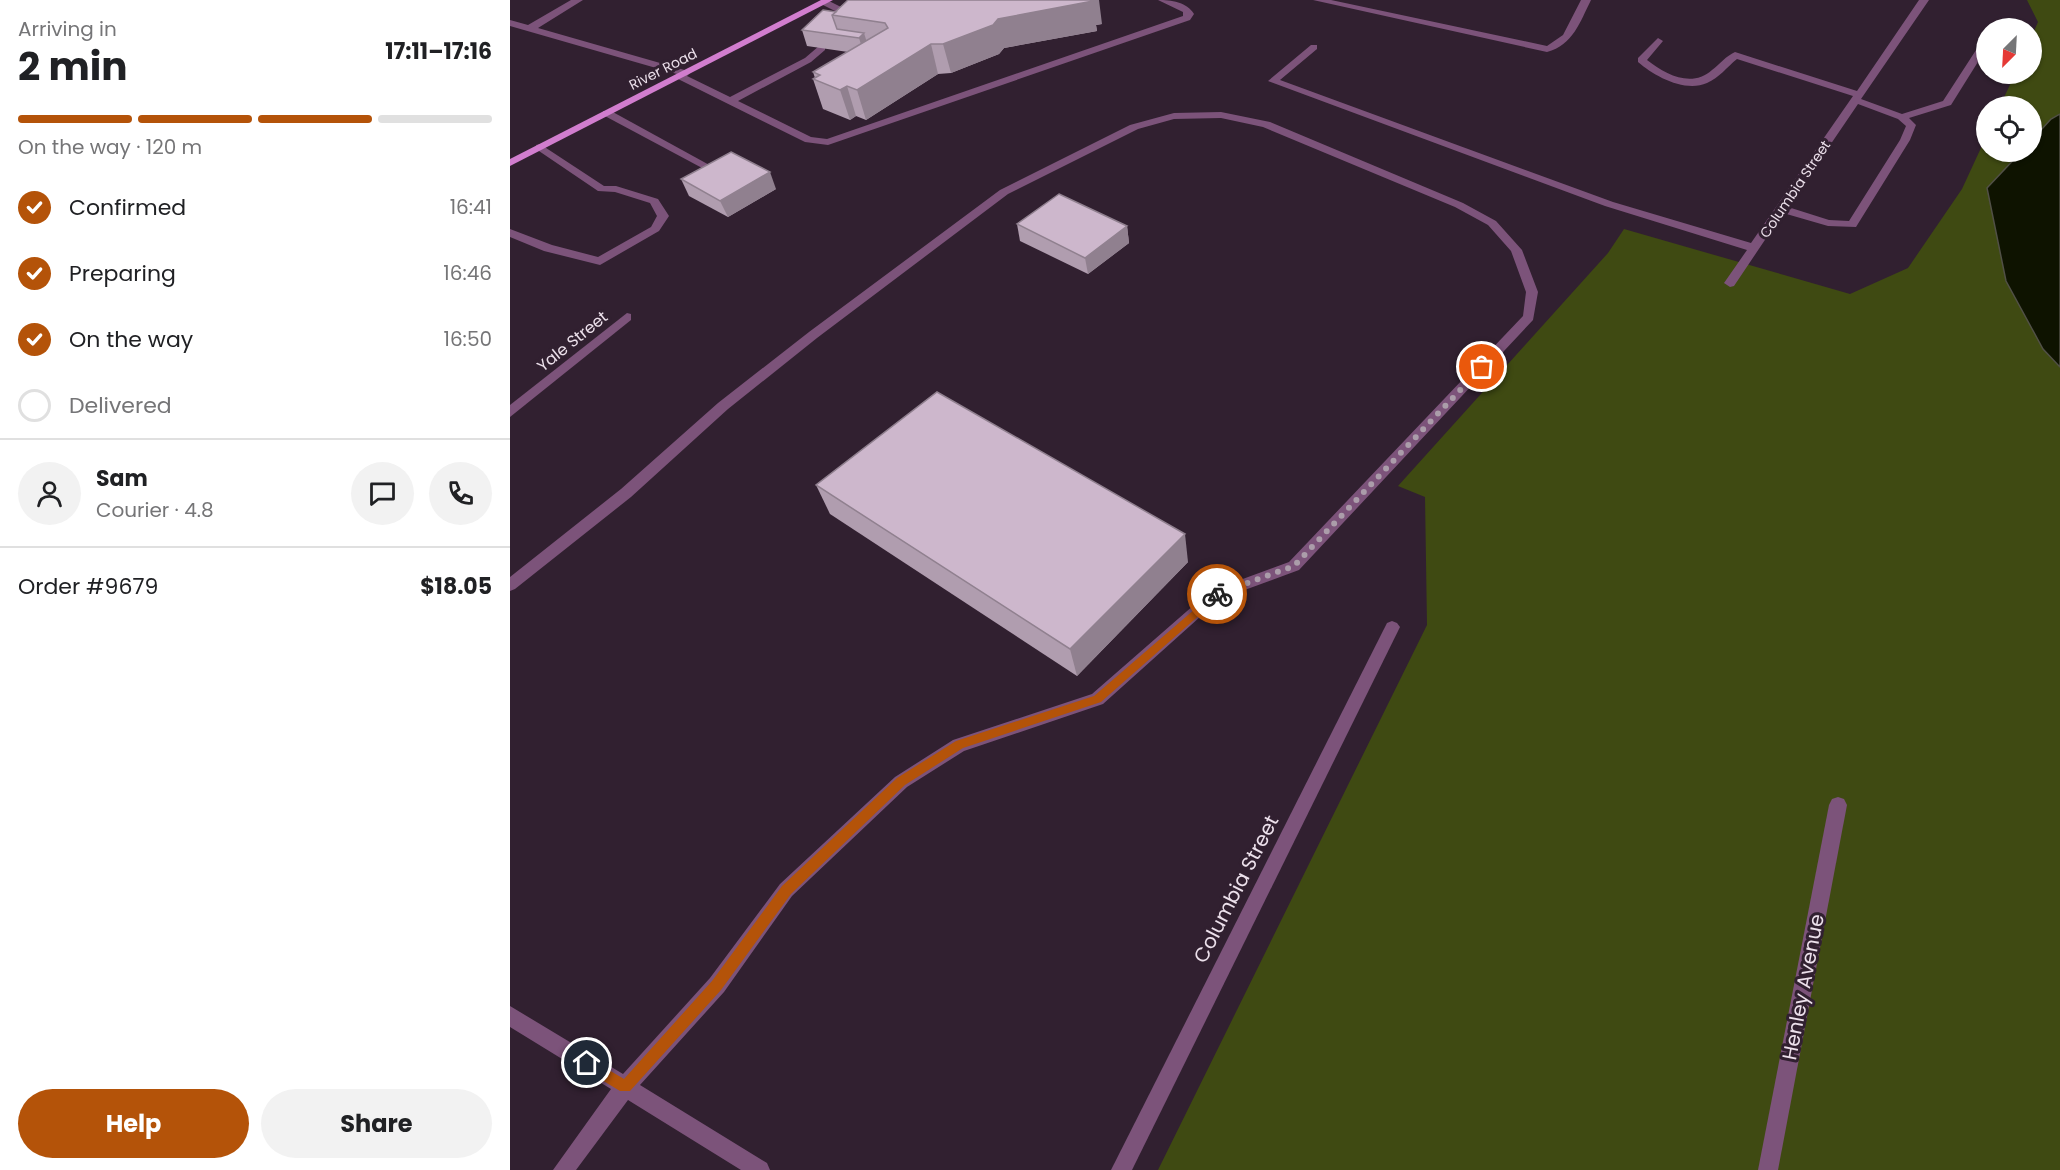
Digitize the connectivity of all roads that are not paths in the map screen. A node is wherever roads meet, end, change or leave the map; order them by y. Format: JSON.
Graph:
{"nodes":[{"id":1,"x":578,"y":0,"type":"edge"},
{"id":2,"x":1163,"y":0,"type":"edge"},
{"id":3,"x":1318,"y":0,"type":"edge"},
{"id":4,"x":1586,"y":0,"type":"edge"},
{"id":5,"x":1924,"y":0,"type":"edge"},
{"id":6,"x":826,"y":1,"type":"edge"},
{"id":7,"x":510,"y":23,"type":"edge"},
{"id":8,"x":842,"y":28,"type":"edge"},
{"id":9,"x":530,"y":29,"type":"junction"},
{"id":10,"x":1658,"y":41,"type":"dead end"},
{"id":11,"x":1314,"y":47,"type":"dead end"},
{"id":12,"x":822,"y":48,"type":"edge"},
{"id":13,"x":1976,"y":57,"type":"edge"},
{"id":14,"x":683,"y":74,"type":"junction"},
{"id":15,"x":1857,"y":98,"type":"junction"},
{"id":16,"x":730,"y":101,"type":"junction"},
{"id":17,"x":607,"y":113,"type":"junction"},
{"id":18,"x":1902,"y":117,"type":"junction"},
{"id":19,"x":540,"y":147,"type":"junction"},
{"id":20,"x":510,"y":163,"type":"edge"},
{"id":21,"x":708,"y":167,"type":"edge"},
{"id":22,"x":1781,"y":209,"type":"junction"},
{"id":23,"x":510,"y":233,"type":"edge"},
{"id":24,"x":1755,"y":248,"type":"junction"},
{"id":25,"x":1730,"y":283,"type":"dead end"},
{"id":26,"x":627,"y":318,"type":"dead end"},
{"id":27,"x":510,"y":412,"type":"edge"},
{"id":28,"x":510,"y":585,"type":"edge"},
{"id":29,"x":1392,"y":627,"type":"dead end"},
{"id":30,"x":1838,"y":805,"type":"dead end"},
{"id":31,"x":510,"y":1016,"type":"edge"},
{"id":32,"x":625,"y":1087,"type":"junction"},
{"id":33,"x":563,"y":1170,"type":"edge"},
{"id":34,"x":760,"y":1170,"type":"edge"},
{"id":35,"x":1121,"y":1170,"type":"edge"},
{"id":36,"x":1768,"y":1170,"type":"edge"}],
"edges":[{"from":1,"to":9,"type":"street"},
{"from":2,"to":16,"type":"street"},
{"from":3,"to":4,"type":"street"},
{"from":5,"to":15,"type":"street","name":"Columbia Street"},
{"from":6,"to":8,"type":"street"},
{"from":6,"to":14,"type":"main road","name":"River Road"},
{"from":7,"to":9,"type":"street"},
{"from":9,"to":14,"type":"street"},
{"from":10,"to":15,"type":"street"},
{"from":11,"to":24,"type":"street"},
{"from":12,"to":16,"type":"street"},
{"from":13,"to":18,"type":"street"},
{"from":14,"to":16,"type":"street"},
{"from":14,"to":17,"type":"main road","name":"River Road"},
{"from":15,"to":18,"type":"street"},
{"from":15,"to":22,"type":"street","name":"Columbia Street"},
{"from":17,"to":19,"type":"main road","name":"River Road"},
{"from":17,"to":21,"type":"street"},
{"from":18,"to":22,"type":"street"},
{"from":19,"to":20,"type":"main road","name":"River Road"},
{"from":19,"to":23,"type":"street"},
{"from":22,"to":24,"type":"street","name":"Columbia Street"},
{"from":24,"to":25,"type":"street","name":"Columbia Street"},
{"from":26,"to":27,"type":"street","name":"Yale Street"},
{"from":28,"to":32,"type":"street"},
{"from":29,"to":35,"type":"street","name":"Columbia Street"},
{"from":30,"to":36,"type":"street","name":"Henley Avenue"},
{"from":31,"to":32,"type":"street"},
{"from":32,"to":33,"type":"street"},
{"from":32,"to":34,"type":"street"}]}
